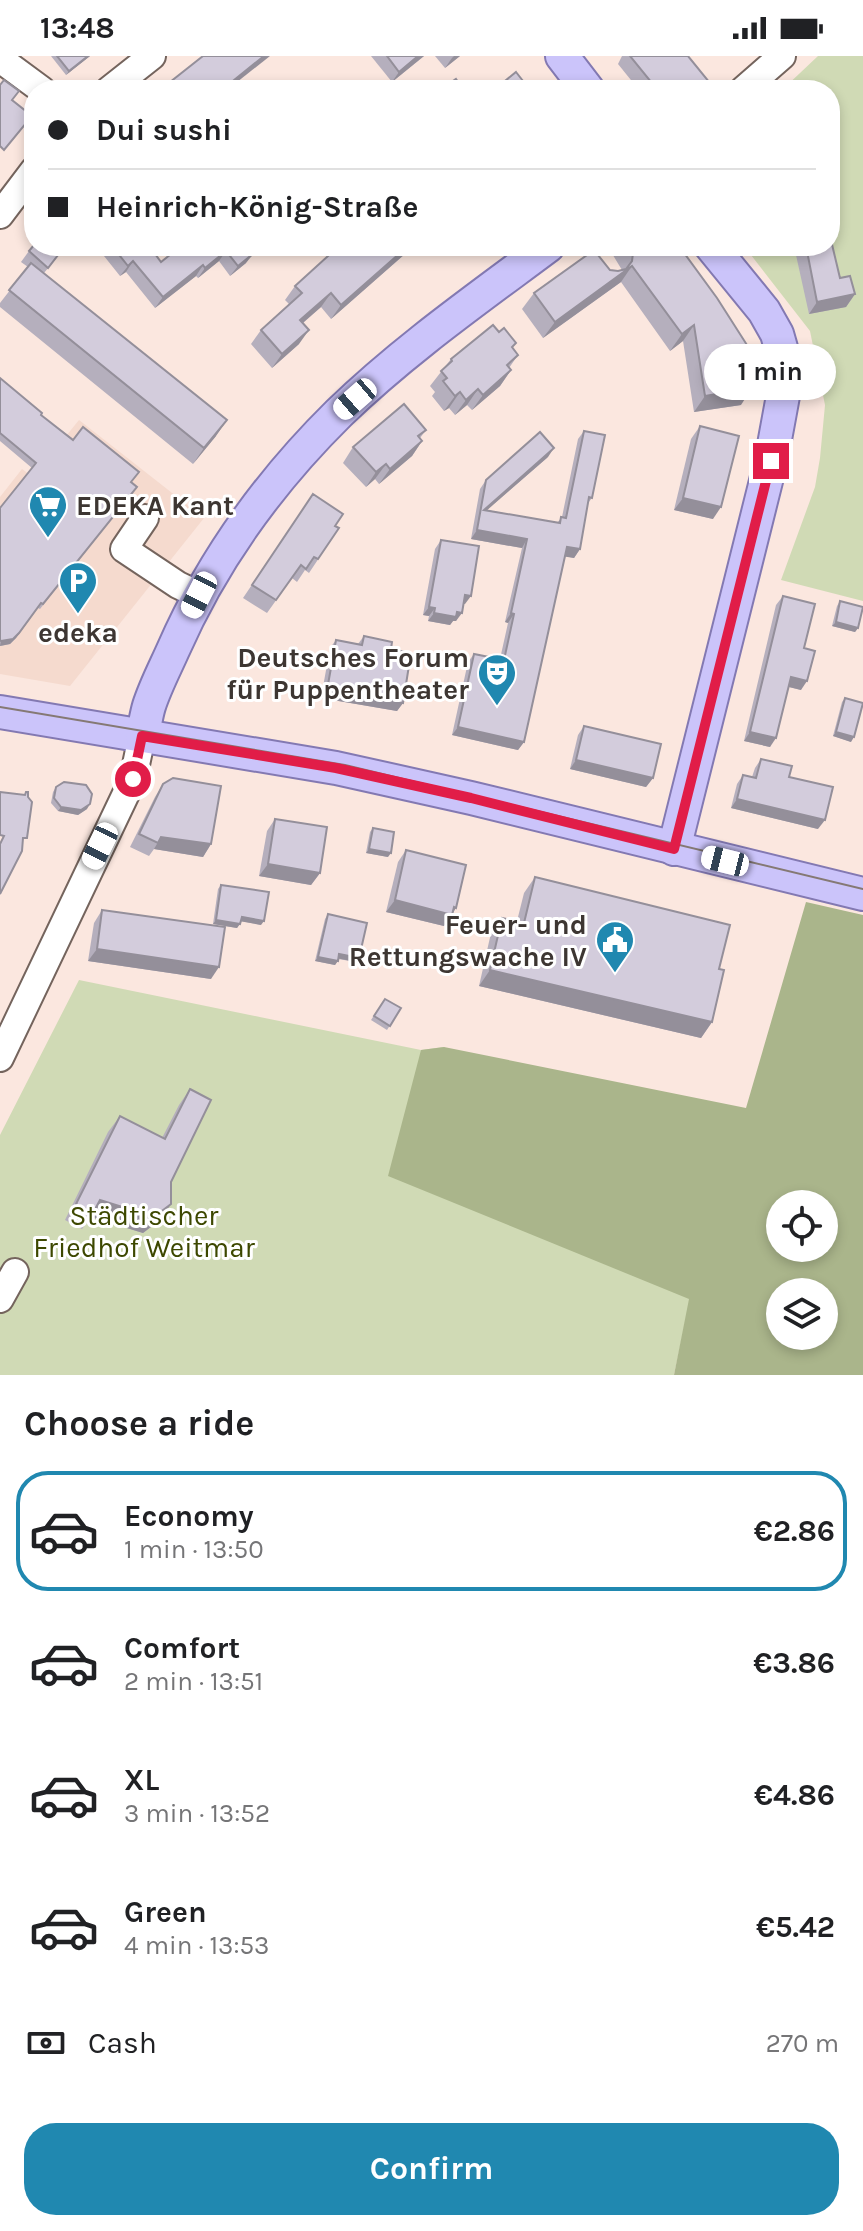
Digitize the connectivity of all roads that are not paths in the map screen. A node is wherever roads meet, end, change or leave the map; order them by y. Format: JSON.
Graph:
{"nodes":[{"id":1,"x":152,"y":56,"type":"edge"},
{"id":2,"x":562,"y":56,"type":"edge"},
{"id":3,"x":782,"y":56,"type":"edge"},
{"id":4,"x":0,"y":59,"type":"edge"},
{"id":5,"x":28,"y":80,"type":"edge"},
{"id":6,"x":122,"y":80,"type":"edge"},
{"id":7,"x":580,"y":80,"type":"edge"},
{"id":8,"x":754,"y":80,"type":"edge"},
{"id":9,"x":24,"y":183,"type":"edge"},
{"id":10,"x":0,"y":215,"type":"edge"},
{"id":11,"x":535,"y":256,"type":"edge"},
{"id":12,"x":719,"y":256,"type":"edge"},
{"id":13,"x":145,"y":518,"type":"dead end"},
{"id":14,"x":199,"y":595,"type":"junction"},
{"id":15,"x":0,"y":712,"type":"edge"},
{"id":16,"x":142,"y":736,"type":"junction"},
{"id":17,"x":674,"y":849,"type":"junction"},
{"id":18,"x":863,"y":894,"type":"edge"},
{"id":19,"x":0,"y":1058,"type":"edge"},
{"id":20,"x":15,"y":1272,"type":"dead end"},
{"id":21,"x":0,"y":1299,"type":"edge"}],
"edges":[{"from":1,"to":6,"type":"street"},
{"from":2,"to":7,"type":"main road"},
{"from":3,"to":8,"type":"street"},
{"from":4,"to":5,"type":"street"},
{"from":9,"to":10,"type":"street"},
{"from":11,"to":14,"type":"main road"},
{"from":12,"to":17,"type":"main road"},
{"from":13,"to":14,"type":"street"},
{"from":14,"to":16,"type":"main road"},
{"from":15,"to":16,"type":"main road"},
{"from":16,"to":17,"type":"main road"},
{"from":16,"to":19,"type":"street"},
{"from":17,"to":18,"type":"main road"},
{"from":20,"to":21,"type":"street"}]}
